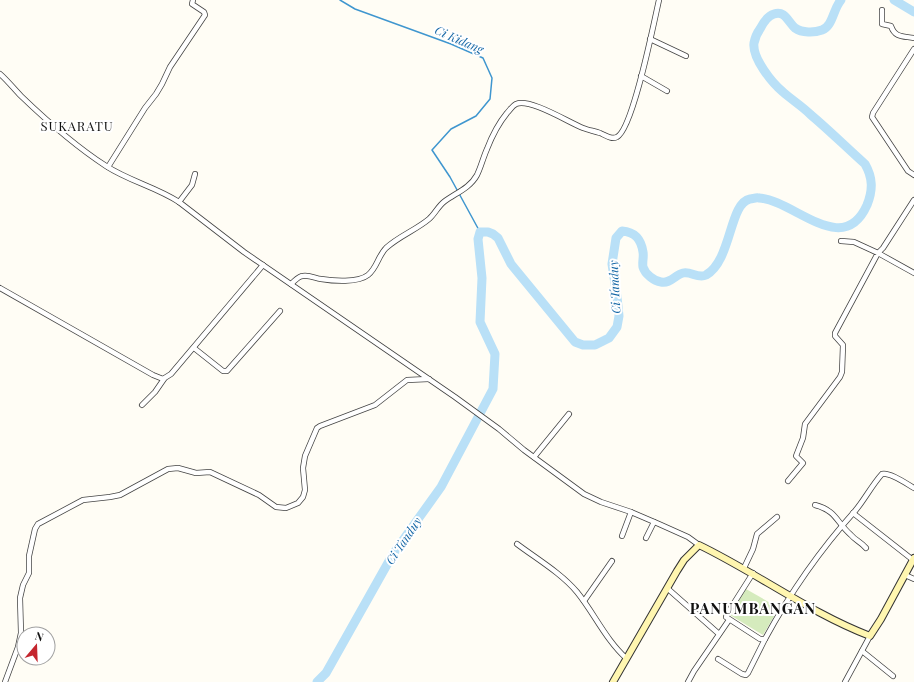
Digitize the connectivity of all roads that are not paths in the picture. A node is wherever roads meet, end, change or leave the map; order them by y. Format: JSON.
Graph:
{"nodes":[{"id":1,"x":192,"y":0,"type":"edge"},
{"id":2,"x":659,"y":0,"type":"edge"},
{"id":3,"x":882,"y":10,"type":"dead end"},
{"id":4,"x":914,"y":38,"type":"edge"},
{"id":5,"x":650,"y":39,"type":"junction"},
{"id":6,"x":914,"y":50,"type":"edge"},
{"id":7,"x":686,"y":56,"type":"dead end"},
{"id":8,"x":0,"y":74,"type":"edge"},
{"id":9,"x":641,"y":76,"type":"junction"},
{"id":10,"x":667,"y":91,"type":"dead end"},
{"id":11,"x":108,"y":167,"type":"junction"},
{"id":12,"x":195,"y":174,"type":"dead end"},
{"id":13,"x":914,"y":175,"type":"edge"},
{"id":14,"x":914,"y":200,"type":"edge"},
{"id":15,"x":179,"y":202,"type":"junction"},
{"id":16,"x":842,"y":241,"type":"dead end"},
{"id":17,"x":878,"y":253,"type":"junction"},
{"id":18,"x":263,"y":265,"type":"junction"},
{"id":19,"x":914,"y":272,"type":"edge"},
{"id":20,"x":291,"y":284,"type":"junction"},
{"id":21,"x":0,"y":288,"type":"edge"},
{"id":22,"x":280,"y":310,"type":"dead end"},
{"id":23,"x":194,"y":348,"type":"junction"},
{"id":24,"x":164,"y":379,"type":"junction"},
{"id":25,"x":429,"y":379,"type":"junction"},
{"id":26,"x":142,"y":405,"type":"dead end"},
{"id":27,"x":569,"y":414,"type":"dead end"},
{"id":28,"x":534,"y":458,"type":"junction"},
{"id":29,"x":788,"y":481,"type":"dead end"},
{"id":30,"x":914,"y":488,"type":"edge"},
{"id":31,"x":815,"y":504,"type":"dead end"},
{"id":32,"x":631,"y":512,"type":"junction"},
{"id":33,"x":853,"y":512,"type":"junction"},
{"id":34,"x":777,"y":517,"type":"dead end"},
{"id":35,"x":654,"y":522,"type":"junction"},
{"id":36,"x":842,"y":525,"type":"junction"},
{"id":37,"x":622,"y":536,"type":"dead end"},
{"id":38,"x":646,"y":538,"type":"dead end"},
{"id":39,"x":517,"y":544,"type":"dead end"},
{"id":40,"x":699,"y":545,"type":"junction"},
{"id":41,"x":866,"y":548,"type":"dead end"},
{"id":42,"x":913,"y":559,"type":"edge"},
{"id":43,"x":612,"y":561,"type":"dead end"},
{"id":44,"x":744,"y":568,"type":"junction"},
{"id":45,"x":753,"y":573,"type":"junction"},
{"id":46,"x":905,"y":575,"type":"junction"},
{"id":47,"x":914,"y":579,"type":"edge"},
{"id":48,"x":667,"y":588,"type":"junction"},
{"id":49,"x":790,"y":595,"type":"junction"},
{"id":50,"x":584,"y":602,"type":"junction"},
{"id":51,"x":729,"y":620,"type":"junction"},
{"id":52,"x":719,"y":634,"type":"junction"},
{"id":53,"x":870,"y":636,"type":"junction"},
{"id":54,"x":766,"y":639,"type":"junction"},
{"id":55,"x":862,"y":651,"type":"junction"},
{"id":56,"x":626,"y":658,"type":"junction"},
{"id":57,"x":718,"y":658,"type":"dead end"},
{"id":58,"x":893,"y":676,"type":"dead end"},
{"id":59,"x":5,"y":682,"type":"edge"},
{"id":60,"x":613,"y":682,"type":"edge"},
{"id":61,"x":688,"y":682,"type":"edge"},
{"id":62,"x":846,"y":682,"type":"edge"}],
"edges":[{"from":1,"to":11,"type":"street"},
{"from":2,"to":5,"type":"street"},
{"from":3,"to":4,"type":"street"},
{"from":5,"to":7,"type":"street"},
{"from":5,"to":9,"type":"street"},
{"from":6,"to":13,"type":"street"},
{"from":8,"to":11,"type":"street"},
{"from":9,"to":10,"type":"street"},
{"from":9,"to":20,"type":"street"},
{"from":11,"to":15,"type":"street"},
{"from":12,"to":15,"type":"street"},
{"from":14,"to":17,"type":"street"},
{"from":15,"to":18,"type":"street"},
{"from":16,"to":17,"type":"street"},
{"from":17,"to":19,"type":"street"},
{"from":17,"to":29,"type":"street"},
{"from":18,"to":20,"type":"street"},
{"from":18,"to":23,"type":"street"},
{"from":20,"to":25,"type":"street"},
{"from":21,"to":24,"type":"street"},
{"from":22,"to":23,"type":"street"},
{"from":23,"to":24,"type":"street"},
{"from":24,"to":26,"type":"street"},
{"from":25,"to":28,"type":"street"},
{"from":25,"to":59,"type":"street"},
{"from":27,"to":28,"type":"street"},
{"from":28,"to":32,"type":"street"},
{"from":30,"to":33,"type":"street"},
{"from":31,"to":36,"type":"street"},
{"from":32,"to":35,"type":"street"},
{"from":32,"to":37,"type":"street"},
{"from":33,"to":36,"type":"street"},
{"from":33,"to":42,"type":"street"},
{"from":34,"to":44,"type":"street"},
{"from":35,"to":38,"type":"street"},
{"from":35,"to":40,"type":"street"},
{"from":36,"to":41,"type":"street"},
{"from":36,"to":49,"type":"street"},
{"from":39,"to":50,"type":"street"},
{"from":40,"to":44,"type":"main road"},
{"from":40,"to":48,"type":"main road"},
{"from":42,"to":46,"type":"main road"},
{"from":43,"to":50,"type":"street"},
{"from":44,"to":45,"type":"main road"},
{"from":45,"to":49,"type":"main road"},
{"from":45,"to":51,"type":"street"},
{"from":46,"to":47,"type":"street"},
{"from":46,"to":53,"type":"main road"},
{"from":48,"to":52,"type":"street"},
{"from":48,"to":56,"type":"main road"},
{"from":49,"to":53,"type":"main road"},
{"from":49,"to":54,"type":"street"},
{"from":50,"to":56,"type":"street"},
{"from":51,"to":52,"type":"street"},
{"from":51,"to":54,"type":"street"},
{"from":52,"to":61,"type":"street"},
{"from":53,"to":55,"type":"street"},
{"from":54,"to":57,"type":"street"},
{"from":55,"to":58,"type":"street"},
{"from":55,"to":62,"type":"street"},
{"from":56,"to":60,"type":"main road"}]}
